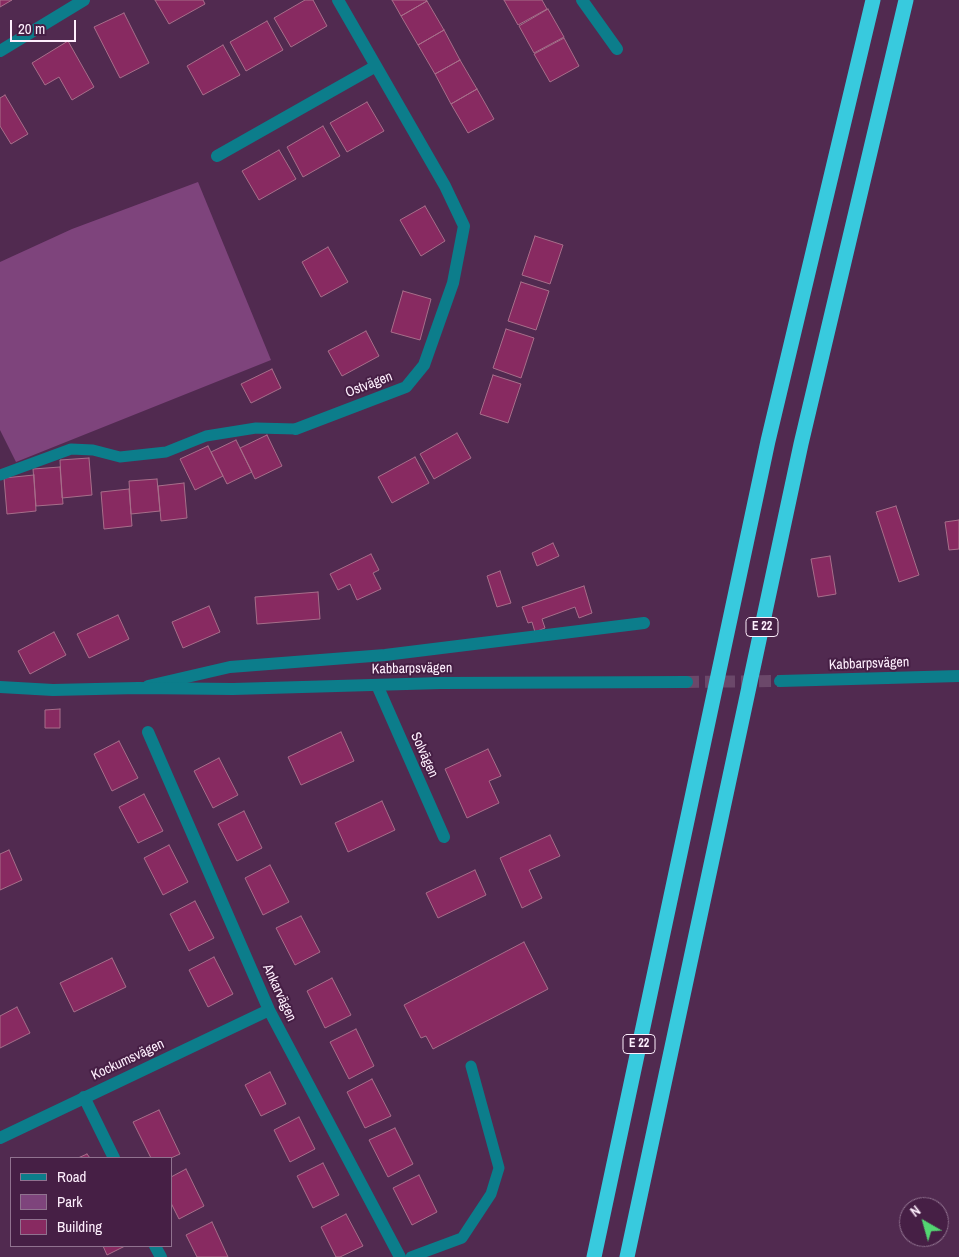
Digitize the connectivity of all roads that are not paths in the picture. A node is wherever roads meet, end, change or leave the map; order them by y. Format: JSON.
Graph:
{"nodes":[{"id":1,"x":84,"y":0,"type":"edge"},
{"id":2,"x":338,"y":0,"type":"edge"},
{"id":3,"x":582,"y":0,"type":"edge"},
{"id":4,"x":873,"y":0,"type":"edge"},
{"id":5,"x":906,"y":0,"type":"edge"},
{"id":6,"x":617,"y":50,"type":"dead end"},
{"id":7,"x":0,"y":51,"type":"edge"},
{"id":8,"x":376,"y":66,"type":"junction"},
{"id":9,"x":217,"y":156,"type":"dead end"},
{"id":10,"x":296,"y":429,"type":"joint"},
{"id":11,"x":0,"y":475,"type":"edge"},
{"id":12,"x":644,"y":623,"type":"dead end"},
{"id":13,"x":959,"y":676,"type":"edge"},
{"id":14,"x":687,"y":682,"type":"tunnel mouth"},
{"id":15,"x":780,"y":682,"type":"tunnel mouth"},
{"id":16,"x":377,"y":685,"type":"junction"},
{"id":17,"x":0,"y":688,"type":"edge"},
{"id":18,"x":138,"y":688,"type":"junction"},
{"id":19,"x":148,"y":732,"type":"dead end"},
{"id":20,"x":444,"y":837,"type":"dead end"},
{"id":21,"x":269,"y":1010,"type":"junction"},
{"id":22,"x":471,"y":1066,"type":"dead end"},
{"id":23,"x":84,"y":1097,"type":"junction"},
{"id":24,"x":0,"y":1138,"type":"edge"},
{"id":25,"x":114,"y":1157,"type":"edge"},
{"id":26,"x":400,"y":1257,"type":"edge"},
{"id":27,"x":411,"y":1257,"type":"edge"},
{"id":28,"x":594,"y":1257,"type":"edge"},
{"id":29,"x":627,"y":1257,"type":"edge"}],
"edges":[{"from":1,"to":7,"type":"street"},
{"from":2,"to":8,"type":"street","name":"Ostvägen"},
{"from":3,"to":6,"type":"street"},
{"from":4,"to":28,"type":"highway","number":"E 22"},
{"from":5,"to":29,"type":"highway","number":"E 22"},
{"from":8,"to":9,"type":"street"},
{"from":8,"to":10,"type":"street","name":"Ostvägen"},
{"from":10,"to":11,"type":"lane","name":"Ostvägen"},
{"from":12,"to":18,"type":"street","name":"Kabbarpsvägen"},
{"from":13,"to":15,"type":"street","name":"Kabbarpsvägen"},
{"from":14,"to":16,"type":"street","name":"Kabbarpsvägen"},
{"from":16,"to":18,"type":"street","name":"Kabbarpsvägen"},
{"from":16,"to":20,"type":"street","name":"Solvägen"},
{"from":17,"to":18,"type":"street","name":"Kabbarpsvägen"},
{"from":19,"to":21,"type":"street","name":"Ankarvägen"},
{"from":21,"to":23,"type":"street","name":"Kockumsvägen"},
{"from":21,"to":26,"type":"street","name":"Ankarvägen"},
{"from":22,"to":27,"type":"lane"},
{"from":23,"to":24,"type":"street","name":"Kockumsvägen"},
{"from":23,"to":25,"type":"street"}]}
